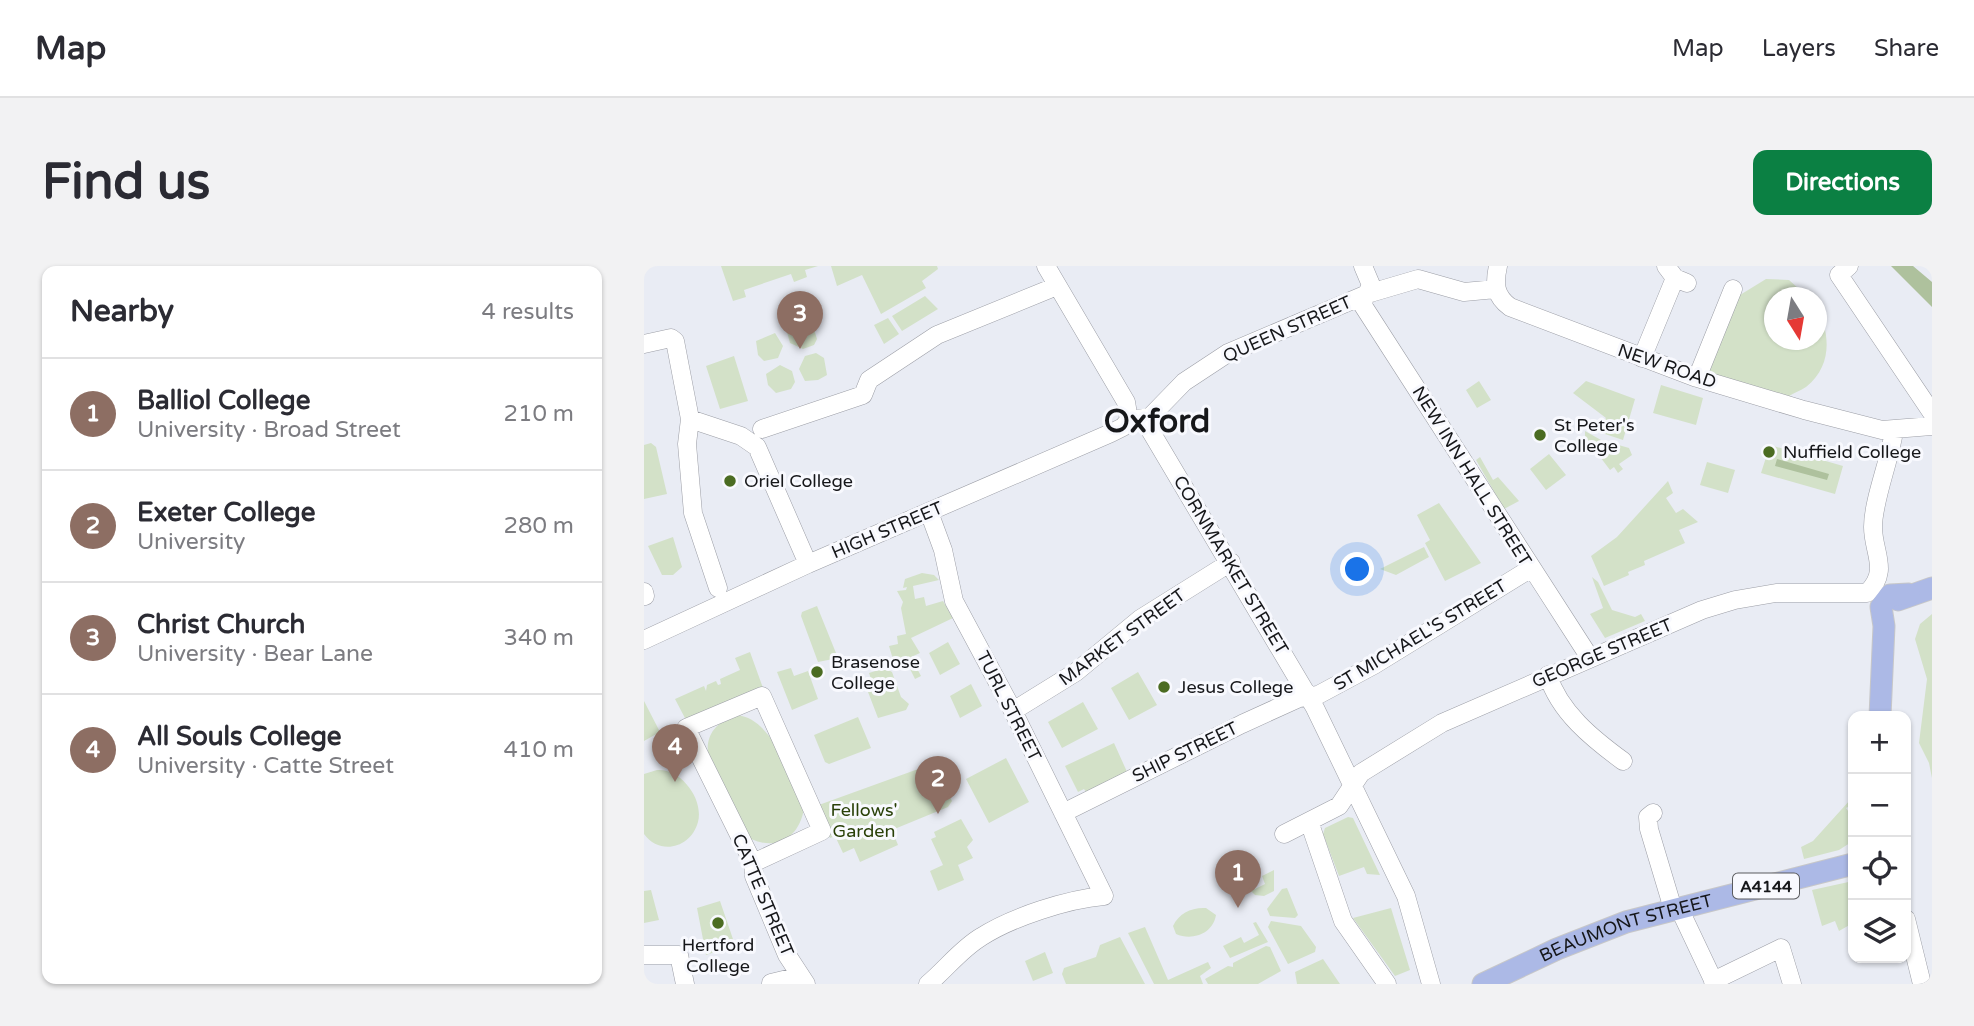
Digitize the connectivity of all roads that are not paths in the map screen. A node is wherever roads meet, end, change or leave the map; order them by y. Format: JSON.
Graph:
{"nodes":[{"id":1,"x":1046,"y":266,"type":"edge"},
{"id":2,"x":1363,"y":266,"type":"edge"},
{"id":3,"x":1498,"y":266,"type":"edge"},
{"id":4,"x":1849,"y":266,"type":"edge"},
{"id":5,"x":1676,"y":276,"type":"edge"},
{"id":6,"x":1057,"y":286,"type":"junction"},
{"id":7,"x":1496,"y":289,"type":"junction"},
{"id":8,"x":1733,"y":289,"type":"dead end"},
{"id":9,"x":1367,"y":293,"type":"junction"},
{"id":10,"x":644,"y":344,"type":"edge"},
{"id":11,"x":1642,"y":358,"type":"junction"},
{"id":12,"x":1697,"y":378,"type":"junction"},
{"id":13,"x":1928,"y":417,"type":"edge"},
{"id":14,"x":691,"y":419,"type":"junction"},
{"id":15,"x":1136,"y":420,"type":"junction"},
{"id":16,"x":762,"y":429,"type":"dead end"},
{"id":17,"x":1894,"y":431,"type":"junction"},
{"id":18,"x":929,"y":512,"type":"junction"},
{"id":19,"x":1231,"y":562,"type":"junction"},
{"id":20,"x":808,"y":564,"type":"junction"},
{"id":21,"x":1530,"y":569,"type":"junction"},
{"id":22,"x":718,"y":588,"type":"dead end"},
{"id":23,"x":1932,"y":588,"type":"edge"},
{"id":24,"x":644,"y":640,"type":"edge"},
{"id":25,"x":1590,"y":658,"type":"junction"},
{"id":26,"x":1548,"y":675,"type":"junction"},
{"id":27,"x":1308,"y":696,"type":"junction"},
{"id":28,"x":1017,"y":709,"type":"junction"},
{"id":29,"x":1880,"y":711,"type":"edge"},
{"id":30,"x":1623,"y":761,"type":"dead end"},
{"id":31,"x":1352,"y":787,"type":"junction"},
{"id":32,"x":1063,"y":813,"type":"junction"},
{"id":33,"x":1653,"y":813,"type":"dead end"},
{"id":34,"x":1310,"y":824,"type":"junction"},
{"id":35,"x":1284,"y":834,"type":"dead end"},
{"id":36,"x":1848,"y":865,"type":"edge"},
{"id":37,"x":754,"y":870,"type":"junction"},
{"id":38,"x":1676,"y":908,"type":"junction"},
{"id":39,"x":1911,"y":939,"type":"edge"},
{"id":40,"x":644,"y":956,"type":"edge"},
{"id":41,"x":803,"y":980,"type":"edge"},
{"id":42,"x":1714,"y":982,"type":"edge"},
{"id":43,"x":771,"y":983,"type":"edge"},
{"id":44,"x":1789,"y":983,"type":"edge"},
{"id":45,"x":685,"y":984,"type":"edge"},
{"id":46,"x":928,"y":984,"type":"edge"},
{"id":47,"x":1387,"y":984,"type":"edge"},
{"id":48,"x":1431,"y":984,"type":"edge"},
{"id":49,"x":1483,"y":984,"type":"edge"},
{"id":50,"x":1922,"y":984,"type":"edge"}],
"edges":[{"from":1,"to":6,"type":"street","name":"CORNMARKET STREET"},
{"from":2,"to":9,"type":"street"},
{"from":3,"to":7,"type":"street"},
{"from":4,"to":13,"type":"street"},
{"from":5,"to":11,"type":"street"},
{"from":6,"to":15,"type":"street","name":"CORNMARKET STREET"},
{"from":6,"to":16,"type":"street"},
{"from":7,"to":9,"type":"street","name":"QUEEN STREET"},
{"from":7,"to":11,"type":"street","name":"NEW ROAD"},
{"from":8,"to":12,"type":"street"},
{"from":9,"to":15,"type":"street","name":"QUEEN STREET"},
{"from":9,"to":21,"type":"street","name":"NEW INN HALL STREET"},
{"from":10,"to":14,"type":"street"},
{"from":11,"to":12,"type":"street","name":"NEW ROAD"},
{"from":12,"to":17,"type":"street","name":"NEW ROAD"},
{"from":13,"to":17,"type":"street","name":"NEW ROAD"},
{"from":14,"to":20,"type":"street"},
{"from":14,"to":22,"type":"street"},
{"from":15,"to":18,"type":"street","name":"HIGH STREET"},
{"from":15,"to":19,"type":"street","name":"CORNMARKET STREET"},
{"from":17,"to":25,"type":"street","name":"GEORGE STREET"},
{"from":18,"to":20,"type":"street","name":"HIGH STREET"},
{"from":18,"to":28,"type":"street","name":"TURL STREET"},
{"from":19,"to":27,"type":"street","name":"CORNMARKET STREET"},
{"from":19,"to":28,"type":"street","name":"MARKET STREET"},
{"from":20,"to":24,"type":"street","name":"HIGH STREET"},
{"from":21,"to":25,"type":"street","name":"NEW INN HALL STREET"},
{"from":21,"to":27,"type":"street","name":"ST MICHAEL'S STREET"},
{"from":23,"to":29,"type":"main road"},
{"from":25,"to":26,"type":"street","name":"GEORGE STREET"},
{"from":26,"to":30,"type":"street"},
{"from":26,"to":31,"type":"street","name":"GEORGE STREET"},
{"from":27,"to":31,"type":"street","name":"CORNMARKET STREET"},
{"from":27,"to":32,"type":"street","name":"SHIP STREET"},
{"from":28,"to":32,"type":"street","name":"TURL STREET"},
{"from":31,"to":34,"type":"street","name":"GEORGE STREET"},
{"from":31,"to":48,"type":"street","name":"CORNMARKET STREET"},
{"from":32,"to":46,"type":"street","name":"TURL STREET"},
{"from":33,"to":38,"type":"street"},
{"from":34,"to":35,"type":"street","name":"GEORGE STREET"},
{"from":34,"to":47,"type":"street"},
{"from":36,"to":38,"type":"main road","name":"BEAUMONT STREET","number":"A4144"},
{"from":37,"to":37,"type":"street","name":"CATTE STREET"},
{"from":37,"to":41,"type":"street","name":"CATTE STREET"},
{"from":38,"to":42,"type":"street"},
{"from":38,"to":49,"type":"main road","name":"BEAUMONT STREET","number":"A4144"},
{"from":39,"to":50,"type":"street"},
{"from":40,"to":45,"type":"street"},
{"from":41,"to":43,"type":"street"},
{"from":42,"to":44,"type":"street"}]}
